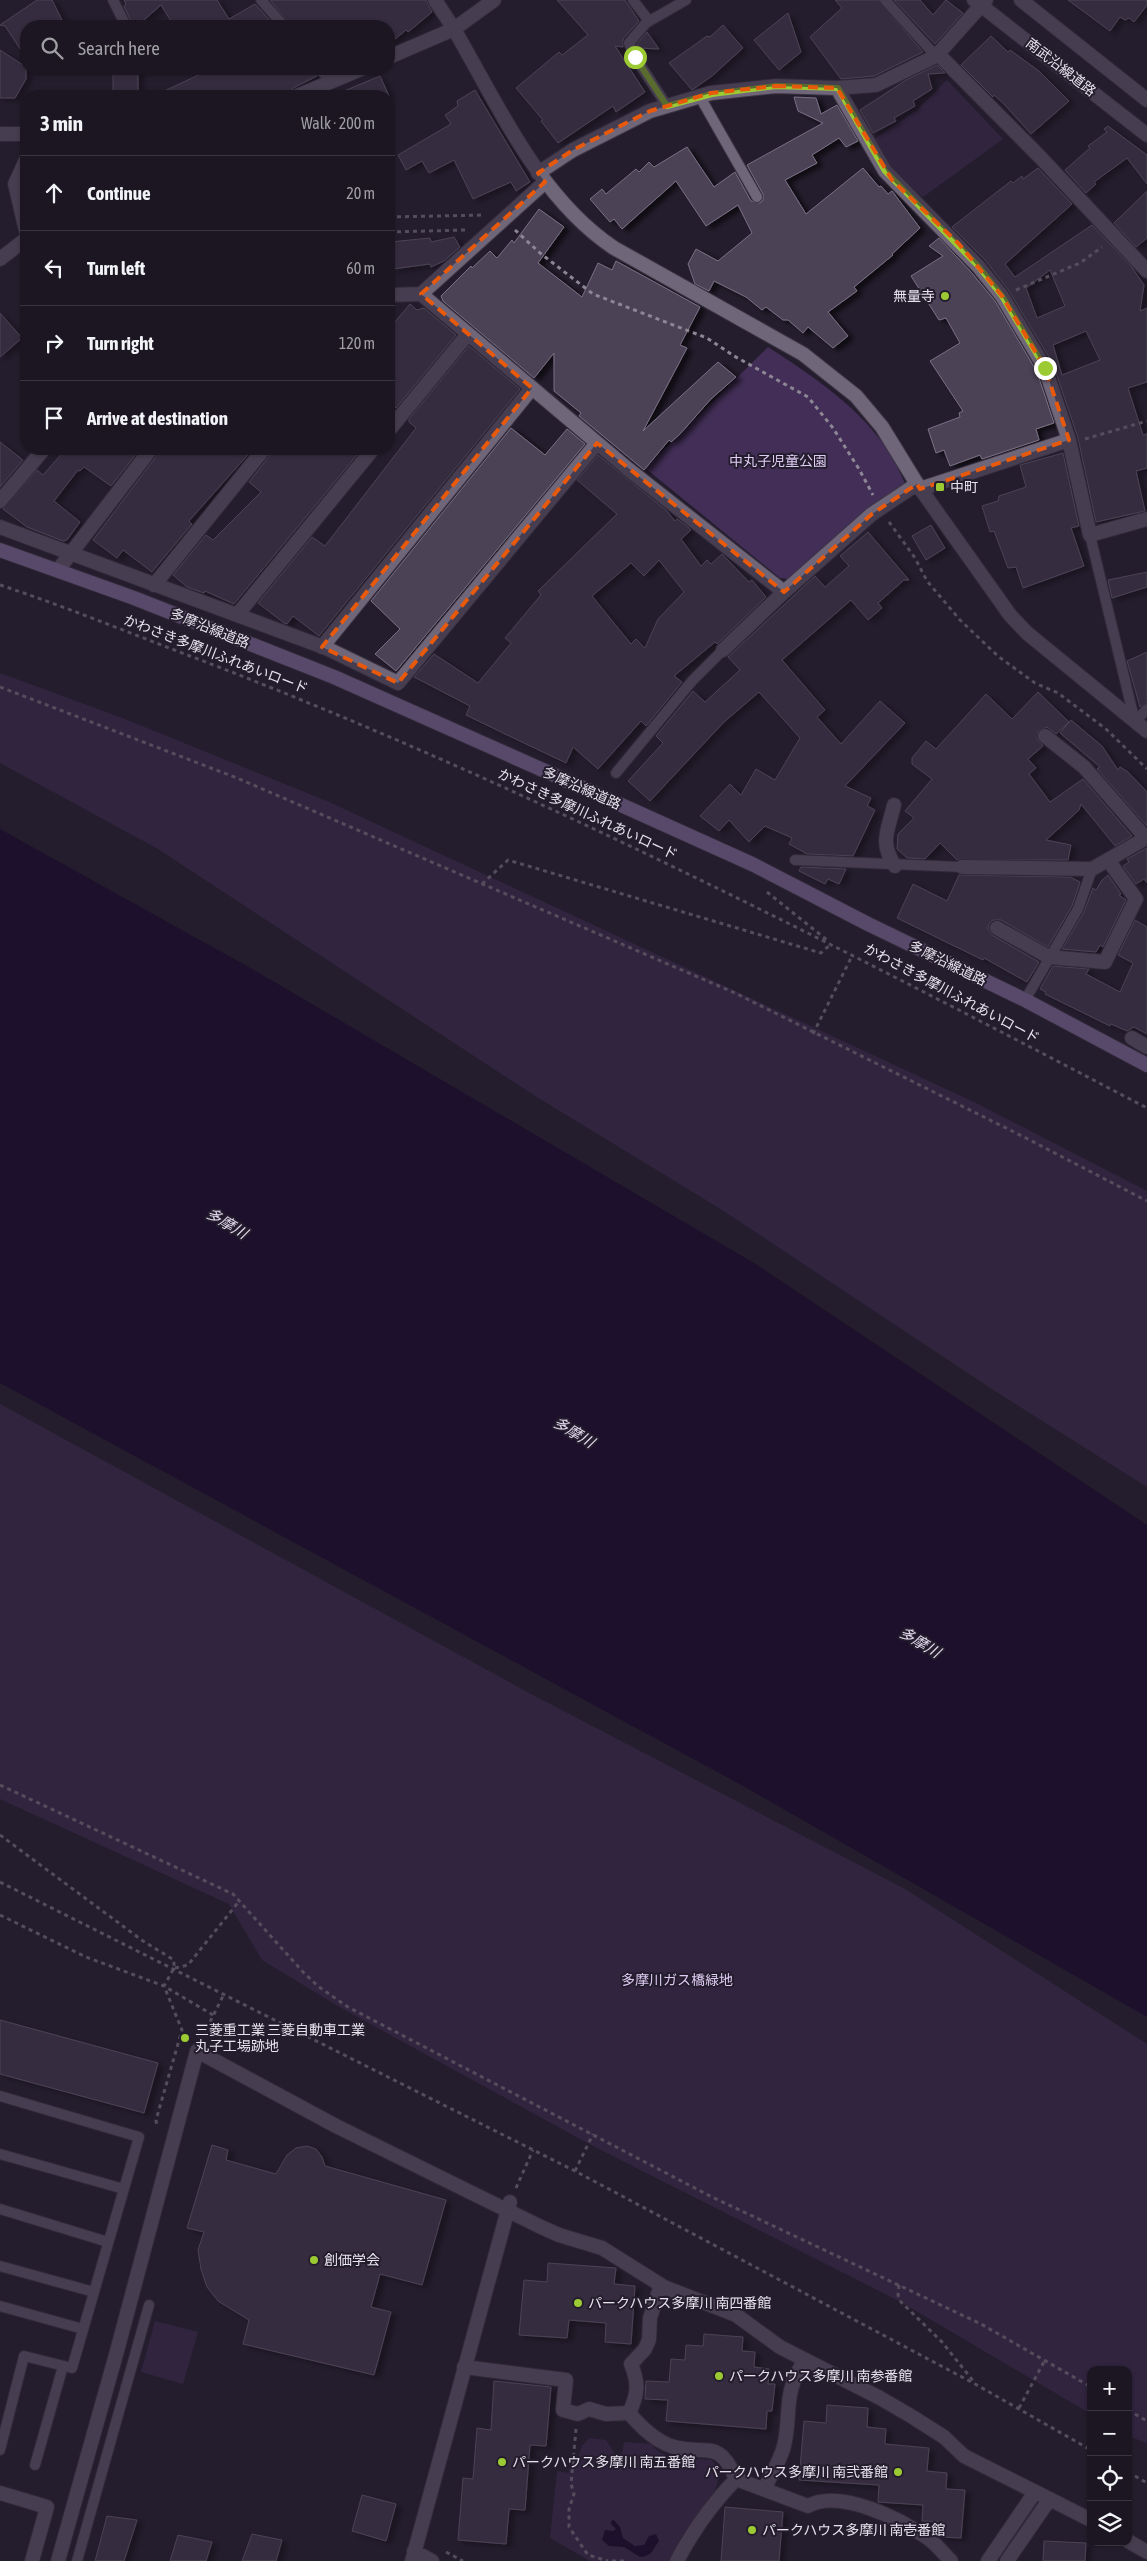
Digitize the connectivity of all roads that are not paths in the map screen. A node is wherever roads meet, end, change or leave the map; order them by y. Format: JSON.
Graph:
{"nodes":[{"id":1,"x":113,"y":0,"type":"edge"},
{"id":2,"x":261,"y":0,"type":"edge"},
{"id":3,"x":435,"y":0,"type":"edge"},
{"id":4,"x":494,"y":0,"type":"edge"},
{"id":5,"x":633,"y":0,"type":"edge"},
{"id":6,"x":686,"y":0,"type":"edge"},
{"id":7,"x":885,"y":0,"type":"edge"},
{"id":8,"x":1021,"y":0,"type":"edge"},
{"id":9,"x":980,"y":2,"type":"edge"},
{"id":10,"x":123,"y":20,"type":"edge"},
{"id":11,"x":279,"y":20,"type":"edge"},
{"id":12,"x":649,"y":21,"type":"junction"},
{"id":13,"x":454,"y":29,"type":"junction"},
{"id":14,"x":395,"y":54,"type":"edge"},
{"id":15,"x":937,"y":55,"type":"junction"},
{"id":16,"x":325,"y":75,"type":"edge"},
{"id":17,"x":347,"y":75,"type":"edge"},
{"id":18,"x":331,"y":82,"type":"junction"},
{"id":19,"x":838,"y":88,"type":"junction"},
{"id":20,"x":312,"y":90,"type":"edge"},
{"id":21,"x":700,"y":97,"type":"junction"},
{"id":22,"x":1146,"y":97,"type":"edge"},
{"id":23,"x":667,"y":106,"type":"junction"},
{"id":24,"x":0,"y":134,"type":"edge"},
{"id":25,"x":20,"y":134,"type":"edge"},
{"id":26,"x":1147,"y":135,"type":"edge"},
{"id":27,"x":20,"y":173,"type":"edge"},
{"id":28,"x":542,"y":177,"type":"junction"},
{"id":29,"x":757,"y":196,"type":"dead end"},
{"id":30,"x":20,"y":206,"type":"edge"},
{"id":31,"x":20,"y":243,"type":"edge"},
{"id":32,"x":0,"y":258,"type":"edge"},
{"id":33,"x":1147,"y":271,"type":"edge"},
{"id":34,"x":420,"y":294,"type":"junction"},
{"id":35,"x":395,"y":295,"type":"edge"},
{"id":36,"x":468,"y":334,"type":"junction"},
{"id":37,"x":532,"y":388,"type":"junction"},
{"id":38,"x":395,"y":423,"type":"edge"},
{"id":39,"x":1070,"y":442,"type":"junction"},
{"id":40,"x":597,"y":443,"type":"junction"},
{"id":41,"x":39,"y":455,"type":"edge"},
{"id":42,"x":146,"y":455,"type":"edge"},
{"id":43,"x":259,"y":455,"type":"edge"},
{"id":44,"x":369,"y":455,"type":"edge"},
{"id":45,"x":918,"y":487,"type":"junction"},
{"id":46,"x":0,"y":501,"type":"edge"},
{"id":47,"x":1147,"y":519,"type":"edge"},
{"id":48,"x":0,"y":527,"type":"edge"},
{"id":49,"x":1090,"y":535,"type":"junction"},
{"id":50,"x":0,"y":550,"type":"edge"},
{"id":51,"x":72,"y":552,"type":"junction"},
{"id":52,"x":58,"y":570,"type":"junction"},
{"id":53,"x":154,"y":585,"type":"junction"},
{"id":54,"x":784,"y":592,"type":"junction"},
{"id":55,"x":237,"y":615,"type":"junction"},
{"id":56,"x":322,"y":647,"type":"junction"},
{"id":57,"x":723,"y":650,"type":"joint"},
{"id":58,"x":1147,"y":709,"type":"edge"},
{"id":59,"x":1135,"y":722,"type":"junction"},
{"id":60,"x":1147,"y":731,"type":"edge"},
{"id":61,"x":1045,"y":736,"type":"dead end"},
{"id":62,"x":616,"y":773,"type":"dead end"},
{"id":63,"x":894,"y":805,"type":"dead end"},
{"id":64,"x":1146,"y":838,"type":"edge"},
{"id":65,"x":795,"y":860,"type":"dead end"},
{"id":66,"x":1108,"y":860,"type":"junction"},
{"id":67,"x":895,"y":866,"type":"junction"},
{"id":68,"x":962,"y":867,"type":"joint"},
{"id":69,"x":1092,"y":869,"type":"junction"},
{"id":70,"x":997,"y":928,"type":"dead end"},
{"id":71,"x":1049,"y":957,"type":"junction"},
{"id":72,"x":1025,"y":1000,"type":"junction"},
{"id":73,"x":1132,"y":1038,"type":"dead end"},
{"id":74,"x":1147,"y":1047,"type":"edge"},
{"id":75,"x":1147,"y":1065,"type":"edge"},
{"id":76,"x":0,"y":2096,"type":"edge"},
{"id":77,"x":0,"y":2154,"type":"edge"},
{"id":78,"x":124,"y":2189,"type":"junction"},
{"id":79,"x":509,"y":2206,"type":"junction"},
{"id":80,"x":0,"y":2210,"type":"edge"},
{"id":81,"x":108,"y":2242,"type":"junction"},
{"id":82,"x":0,"y":2266,"type":"edge"},
{"id":83,"x":661,"y":2285,"type":"junction"},
{"id":84,"x":94,"y":2292,"type":"junction"},
{"id":85,"x":149,"y":2305,"type":"dead end"},
{"id":86,"x":0,"y":2306,"type":"edge"},
{"id":87,"x":83,"y":2329,"type":"junction"},
{"id":88,"x":805,"y":2360,"type":"junction"},
{"id":89,"x":63,"y":2366,"type":"junction"},
{"id":90,"x":464,"y":2367,"type":"junction"},
{"id":91,"x":629,"y":2412,"type":"junction"},
{"id":92,"x":2,"y":2434,"type":"edge"},
{"id":93,"x":0,"y":2450,"type":"edge"},
{"id":94,"x":35,"y":2465,"type":"dead end"},
{"id":95,"x":736,"y":2478,"type":"junction"},
{"id":96,"x":764,"y":2489,"type":"junction"},
{"id":97,"x":1035,"y":2492,"type":"junction"},
{"id":98,"x":0,"y":2493,"type":"edge"},
{"id":99,"x":1049,"y":2500,"type":"junction"},
{"id":100,"x":1087,"y":2518,"type":"edge"},
{"id":101,"x":1132,"y":2543,"type":"edge"},
{"id":102,"x":1147,"y":2552,"type":"edge"},
{"id":103,"x":413,"y":2556,"type":"edge"},
{"id":104,"x":32,"y":2561,"type":"edge"},
{"id":105,"x":58,"y":2561,"type":"edge"},
{"id":106,"x":77,"y":2561,"type":"edge"},
{"id":107,"x":432,"y":2561,"type":"edge"},
{"id":108,"x":678,"y":2561,"type":"edge"},
{"id":109,"x":951,"y":2561,"type":"edge"},
{"id":110,"x":988,"y":2561,"type":"edge"},
{"id":111,"x":1007,"y":2561,"type":"edge"}],
"edges":[{"from":1,"to":10,"type":"lane"},
{"from":2,"to":11,"type":"lane"},
{"from":3,"to":13,"type":"street"},
{"from":4,"to":13,"type":"street"},
{"from":5,"to":12,"type":"lane"},
{"from":6,"to":12,"type":"lane"},
{"from":7,"to":15,"type":"lane"},
{"from":8,"to":22,"type":"street","name":"南武沿線道路"},
{"from":9,"to":15,"type":"street"},
{"from":9,"to":26,"type":"street","name":"南武沿線道路"},
{"from":12,"to":23,"type":"lane"},
{"from":13,"to":14,"type":"street"},
{"from":13,"to":28,"type":"street"},
{"from":15,"to":19,"type":"street"},
{"from":15,"to":33,"type":"street"},
{"from":16,"to":18,"type":"lane"},
{"from":17,"to":18,"type":"street"},
{"from":18,"to":20,"type":"street"},
{"from":19,"to":21,"type":"street"},
{"from":19,"to":39,"type":"street"},
{"from":21,"to":23,"type":"street"},
{"from":21,"to":29,"type":"lane"},
{"from":23,"to":28,"type":"street"},
{"from":24,"to":25,"type":"street"},
{"from":27,"to":30,"type":"street"},
{"from":28,"to":34,"type":"street"},
{"from":28,"to":45,"type":"street"},
{"from":31,"to":32,"type":"street"},
{"from":34,"to":35,"type":"street"},
{"from":34,"to":36,"type":"street"},
{"from":36,"to":37,"type":"street"},
{"from":36,"to":38,"type":"street"},
{"from":37,"to":40,"type":"street"},
{"from":37,"to":56,"type":"street"},
{"from":39,"to":45,"type":"street"},
{"from":39,"to":49,"type":"street"},
{"from":40,"to":54,"type":"street"},
{"from":40,"to":56,"type":"street"},
{"from":41,"to":46,"type":"street"},
{"from":42,"to":51,"type":"street"},
{"from":43,"to":53,"type":"street"},
{"from":44,"to":55,"type":"street"},
{"from":45,"to":54,"type":"street"},
{"from":45,"to":59,"type":"street"},
{"from":47,"to":49,"type":"street"},
{"from":48,"to":51,"type":"street"},
{"from":49,"to":59,"type":"lane"},
{"from":50,"to":52,"type":"main road","name":"多摩沿線道路"},
{"from":51,"to":52,"type":"street"},
{"from":51,"to":53,"type":"street"},
{"from":52,"to":72,"type":"main road","name":"多摩沿線道路"},
{"from":53,"to":55,"type":"street"},
{"from":54,"to":57,"type":"street"},
{"from":55,"to":56,"type":"street"},
{"from":57,"to":62,"type":"lane"},
{"from":58,"to":59,"type":"lane"},
{"from":59,"to":60,"type":"street"},
{"from":61,"to":64,"type":"street"},
{"from":63,"to":67,"type":"street"},
{"from":64,"to":66,"type":"street"},
{"from":65,"to":67,"type":"lane"},
{"from":66,"to":69,"type":"street"},
{"from":66,"to":71,"type":"street"},
{"from":67,"to":68,"type":"lane"},
{"from":68,"to":69,"type":"street"},
{"from":69,"to":71,"type":"lane"},
{"from":70,"to":71,"type":"street"},
{"from":71,"to":72,"type":"lane"},
{"from":72,"to":75,"type":"main road","name":"多摩沿線道路"},
{"from":73,"to":74,"type":"street"},
{"from":76,"to":78,"type":"lane"},
{"from":77,"to":78,"type":"lane"},
{"from":78,"to":81,"type":"lane"},
{"from":79,"to":83,"type":"street"},
{"from":79,"to":90,"type":"street"},
{"from":79,"to":105,"type":"street"},
{"from":80,"to":81,"type":"lane"},
{"from":81,"to":84,"type":"lane"},
{"from":82,"to":84,"type":"lane"},
{"from":83,"to":88,"type":"street"},
{"from":83,"to":91,"type":"street"},
{"from":84,"to":87,"type":"lane"},
{"from":85,"to":106,"type":"lane"},
{"from":86,"to":87,"type":"lane"},
{"from":87,"to":89,"type":"lane"},
{"from":88,"to":96,"type":"street"},
{"from":88,"to":97,"type":"street"},
{"from":89,"to":92,"type":"lane"},
{"from":89,"to":94,"type":"lane"},
{"from":90,"to":91,"type":"street"},
{"from":90,"to":103,"type":"street"},
{"from":91,"to":95,"type":"street"},
{"from":92,"to":93,"type":"lane"},
{"from":95,"to":96,"type":"street"},
{"from":95,"to":108,"type":"street"},
{"from":96,"to":109,"type":"street"},
{"from":97,"to":99,"type":"street"},
{"from":97,"to":110,"type":"street"},
{"from":98,"to":104,"type":"street"},
{"from":99,"to":100,"type":"street"},
{"from":99,"to":111,"type":"street"},
{"from":101,"to":102,"type":"street"},
{"from":103,"to":107,"type":"street"}]}
